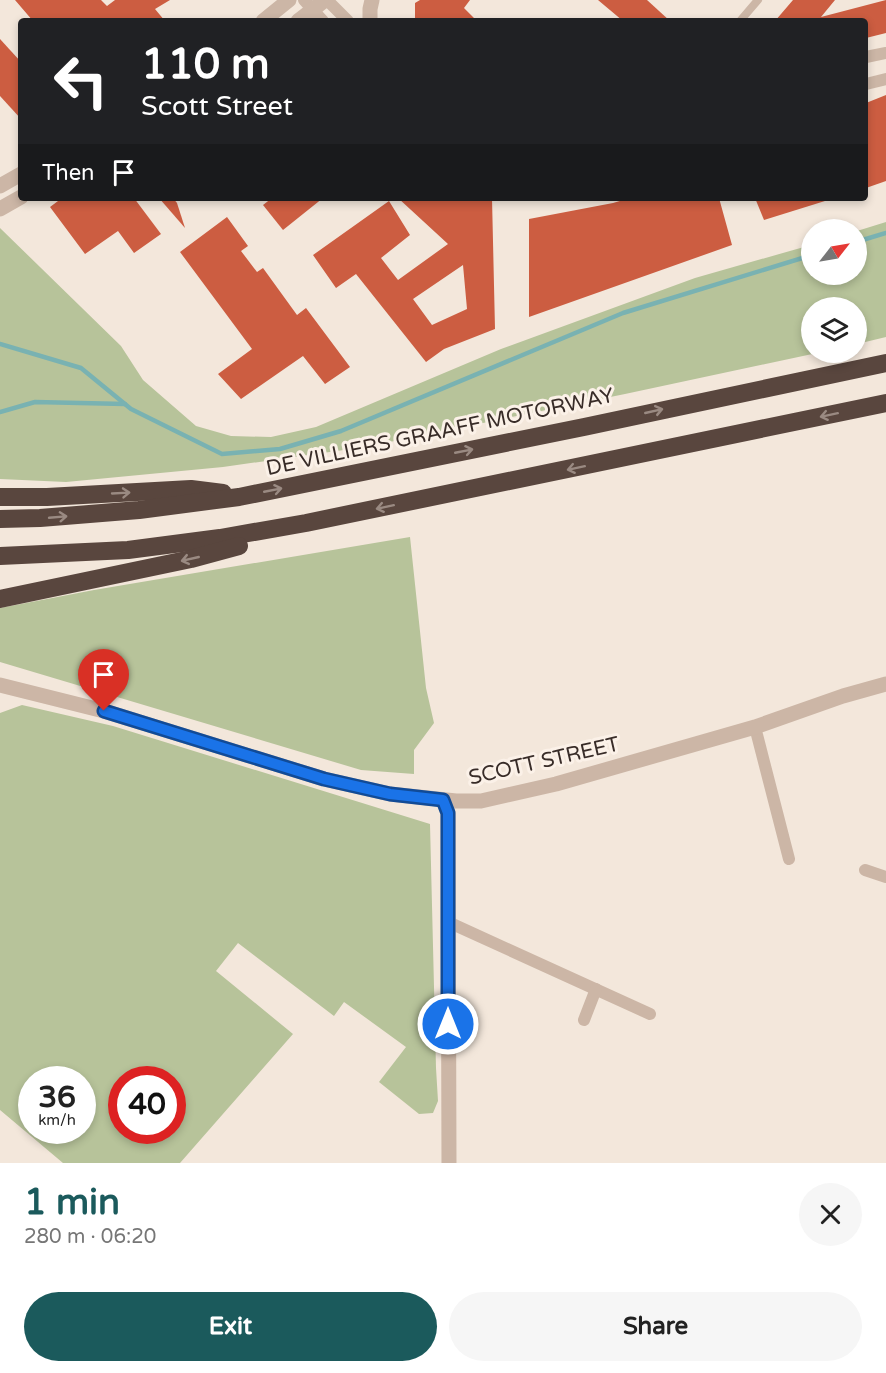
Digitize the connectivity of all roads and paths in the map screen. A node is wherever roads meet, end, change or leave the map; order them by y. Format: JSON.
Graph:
{"nodes":[{"id":1,"x":289,"y":0,"type":"edge"},
{"id":2,"x":326,"y":0,"type":"edge"},
{"id":3,"x":372,"y":0,"type":"edge"},
{"id":4,"x":758,"y":0,"type":"edge"},
{"id":5,"x":313,"y":10,"type":"edge"},
{"id":6,"x":267,"y":18,"type":"edge"},
{"id":7,"x":345,"y":18,"type":"edge"},
{"id":8,"x":370,"y":18,"type":"edge"},
{"id":9,"x":743,"y":18,"type":"edge"},
{"id":10,"x":886,"y":52,"type":"edge"},
{"id":11,"x":868,"y":56,"type":"edge"},
{"id":12,"x":886,"y":79,"type":"edge"},
{"id":13,"x":868,"y":84,"type":"edge"},
{"id":14,"x":18,"y":176,"type":"edge"},
{"id":15,"x":0,"y":186,"type":"edge"},
{"id":16,"x":18,"y":199,"type":"edge"},
{"id":17,"x":0,"y":209,"type":"edge"},
{"id":18,"x":886,"y":363,"type":"edge"},
{"id":19,"x":886,"y":403,"type":"edge"},
{"id":20,"x":0,"y":497,"type":"edge"},
{"id":21,"x":239,"y":497,"type":"junction"},
{"id":22,"x":0,"y":519,"type":"edge"},
{"id":23,"x":306,"y":524,"type":"junction"},
{"id":24,"x":0,"y":556,"type":"edge"},
{"id":25,"x":0,"y":599,"type":"edge"},
{"id":26,"x":886,"y":684,"type":"edge"},
{"id":27,"x":0,"y":685,"type":"edge"},
{"id":28,"x":755,"y":727,"type":"junction"},
{"id":29,"x":449,"y":805,"type":"junction"},
{"id":30,"x":789,"y":858,"type":"dead end"},
{"id":31,"x":865,"y":870,"type":"dead end"},
{"id":32,"x":886,"y":877,"type":"edge"},
{"id":33,"x":448,"y":922,"type":"junction"},
{"id":34,"x":596,"y":989,"type":"junction"},
{"id":35,"x":651,"y":1014,"type":"dead end"},
{"id":36,"x":584,"y":1020,"type":"dead end"},
{"id":37,"x":449,"y":1163,"type":"edge"}],
"edges":[{"from":1,"to":6,"type":"street"},
{"from":2,"to":5,"type":"street"},
{"from":2,"to":7,"type":"street"},
{"from":3,"to":8,"type":"street"},
{"from":4,"to":9,"type":"street"},
{"from":10,"to":11,"type":"street"},
{"from":12,"to":13,"type":"street"},
{"from":14,"to":15,"type":"street"},
{"from":16,"to":17,"type":"street"},
{"from":21,"to":18,"type":"highway","name":"DE VILLIERS GRAAFF MOTORWAY","one_way":true},
{"from":19,"to":23,"type":"highway","one_way":true},
{"from":20,"to":21,"type":"highway","one_way":true},
{"from":22,"to":21,"type":"highway","name":"DE VILLIERS GRAAFF MOTORWAY","one_way":true},
{"from":23,"to":24,"type":"highway"},
{"from":23,"to":25,"type":"highway","one_way":true},
{"from":26,"to":28,"type":"street","name":"SCOTT STREET"},
{"from":27,"to":29,"type":"street","name":"SCOTT STREET"},
{"from":28,"to":29,"type":"street","name":"SCOTT STREET"},
{"from":28,"to":30,"type":"street"},
{"from":29,"to":33,"type":"street"},
{"from":31,"to":32,"type":"street"},
{"from":33,"to":34,"type":"street"},
{"from":33,"to":37,"type":"street"},
{"from":34,"to":35,"type":"street"},
{"from":34,"to":36,"type":"street"}]}
